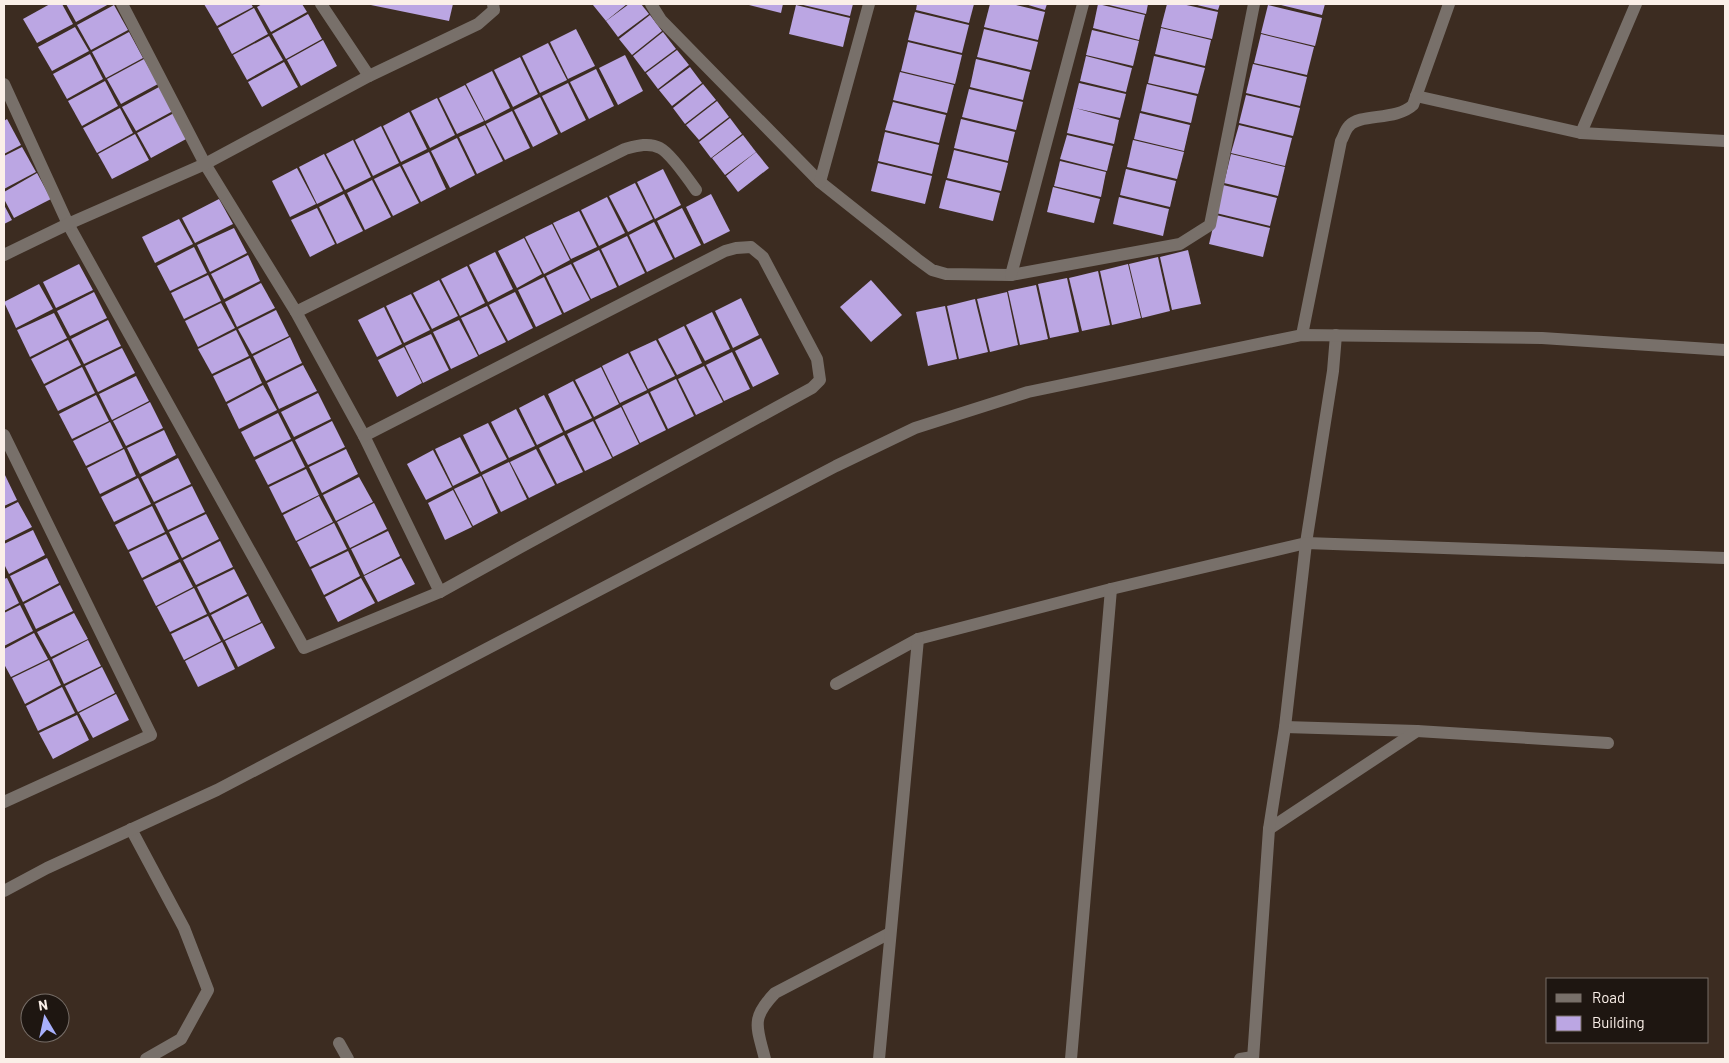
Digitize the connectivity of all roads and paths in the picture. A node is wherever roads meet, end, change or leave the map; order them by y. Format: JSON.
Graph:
{"nodes":[{"id":1,"x":122,"y":4,"type":"edge"},
{"id":2,"x":322,"y":4,"type":"edge"},
{"id":3,"x":493,"y":4,"type":"edge"},
{"id":4,"x":651,"y":4,"type":"edge"},
{"id":5,"x":665,"y":4,"type":"edge"},
{"id":6,"x":869,"y":4,"type":"edge"},
{"id":7,"x":1084,"y":4,"type":"edge"},
{"id":8,"x":1254,"y":4,"type":"edge"},
{"id":9,"x":1449,"y":4,"type":"edge"},
{"id":10,"x":1636,"y":4,"type":"edge"},
{"id":11,"x":661,"y":20,"type":"junction"},
{"id":12,"x":369,"y":76,"type":"junction"},
{"id":13,"x":4,"y":84,"type":"edge"},
{"id":14,"x":1416,"y":96,"type":"junction"},
{"id":15,"x":1580,"y":133,"type":"junction"},
{"id":16,"x":1725,"y":141,"type":"edge"},
{"id":17,"x":205,"y":164,"type":"junction"},
{"id":18,"x":820,"y":182,"type":"junction"},
{"id":19,"x":696,"y":190,"type":"dead end"},
{"id":20,"x":68,"y":224,"type":"junction"},
{"id":21,"x":4,"y":255,"type":"edge"},
{"id":22,"x":1011,"y":275,"type":"junction"},
{"id":23,"x":296,"y":312,"type":"junction"},
{"id":24,"x":1336,"y":335,"type":"junction"},
{"id":25,"x":1302,"y":336,"type":"junction"},
{"id":26,"x":1725,"y":350,"type":"edge"},
{"id":27,"x":4,"y":435,"type":"edge"},
{"id":28,"x":364,"y":436,"type":"junction"},
{"id":29,"x":1306,"y":543,"type":"junction"},
{"id":30,"x":1725,"y":558,"type":"edge"},
{"id":31,"x":1111,"y":589,"type":"junction"},
{"id":32,"x":440,"y":592,"type":"junction"},
{"id":33,"x":918,"y":639,"type":"junction"},
{"id":34,"x":836,"y":684,"type":"dead end"},
{"id":35,"x":1285,"y":727,"type":"junction"},
{"id":36,"x":1417,"y":731,"type":"junction"},
{"id":37,"x":1608,"y":743,"type":"dead end"},
{"id":38,"x":5,"y":800,"type":"edge"},
{"id":39,"x":130,"y":829,"type":"junction"},
{"id":40,"x":1269,"y":829,"type":"junction"},
{"id":41,"x":4,"y":891,"type":"edge"},
{"id":42,"x":890,"y":934,"type":"junction"},
{"id":43,"x":339,"y":1043,"type":"dead end"},
{"id":44,"x":1253,"y":1058,"type":"edge"},
{"id":45,"x":146,"y":1059,"type":"edge"},
{"id":46,"x":348,"y":1059,"type":"edge"},
{"id":47,"x":765,"y":1059,"type":"edge"},
{"id":48,"x":879,"y":1059,"type":"edge"},
{"id":49,"x":1071,"y":1059,"type":"edge"},
{"id":50,"x":1240,"y":1059,"type":"edge"}],
"edges":[{"from":1,"to":17,"type":"street"},
{"from":2,"to":12,"type":"street"},
{"from":3,"to":12,"type":"street"},
{"from":4,"to":11,"type":"street"},
{"from":5,"to":11,"type":"street"},
{"from":6,"to":18,"type":"street"},
{"from":7,"to":22,"type":"street"},
{"from":8,"to":22,"type":"street"},
{"from":9,"to":14,"type":"street"},
{"from":10,"to":15,"type":"street"},
{"from":11,"to":18,"type":"street"},
{"from":12,"to":17,"type":"street"},
{"from":13,"to":20,"type":"street"},
{"from":14,"to":15,"type":"street"},
{"from":14,"to":25,"type":"street"},
{"from":15,"to":16,"type":"street"},
{"from":17,"to":20,"type":"street"},
{"from":17,"to":23,"type":"street"},
{"from":18,"to":22,"type":"street"},
{"from":19,"to":23,"type":"street"},
{"from":20,"to":21,"type":"street"},
{"from":20,"to":32,"type":"street"},
{"from":23,"to":28,"type":"street"},
{"from":24,"to":25,"type":"street"},
{"from":24,"to":26,"type":"street"},
{"from":24,"to":29,"type":"street"},
{"from":25,"to":39,"type":"street"},
{"from":27,"to":38,"type":"street"},
{"from":28,"to":32,"type":"street"},
{"from":28,"to":32,"type":"street"},
{"from":29,"to":30,"type":"street"},
{"from":29,"to":31,"type":"street"},
{"from":29,"to":35,"type":"street"},
{"from":31,"to":33,"type":"street"},
{"from":31,"to":49,"type":"street"},
{"from":33,"to":34,"type":"street"},
{"from":33,"to":42,"type":"street"},
{"from":35,"to":36,"type":"street"},
{"from":35,"to":40,"type":"street"},
{"from":36,"to":37,"type":"street"},
{"from":36,"to":40,"type":"street"},
{"from":39,"to":41,"type":"street"},
{"from":39,"to":45,"type":"street"},
{"from":40,"to":44,"type":"street"},
{"from":42,"to":47,"type":"street"},
{"from":42,"to":48,"type":"street"},
{"from":43,"to":46,"type":"street"},
{"from":44,"to":50,"type":"street"}]}
